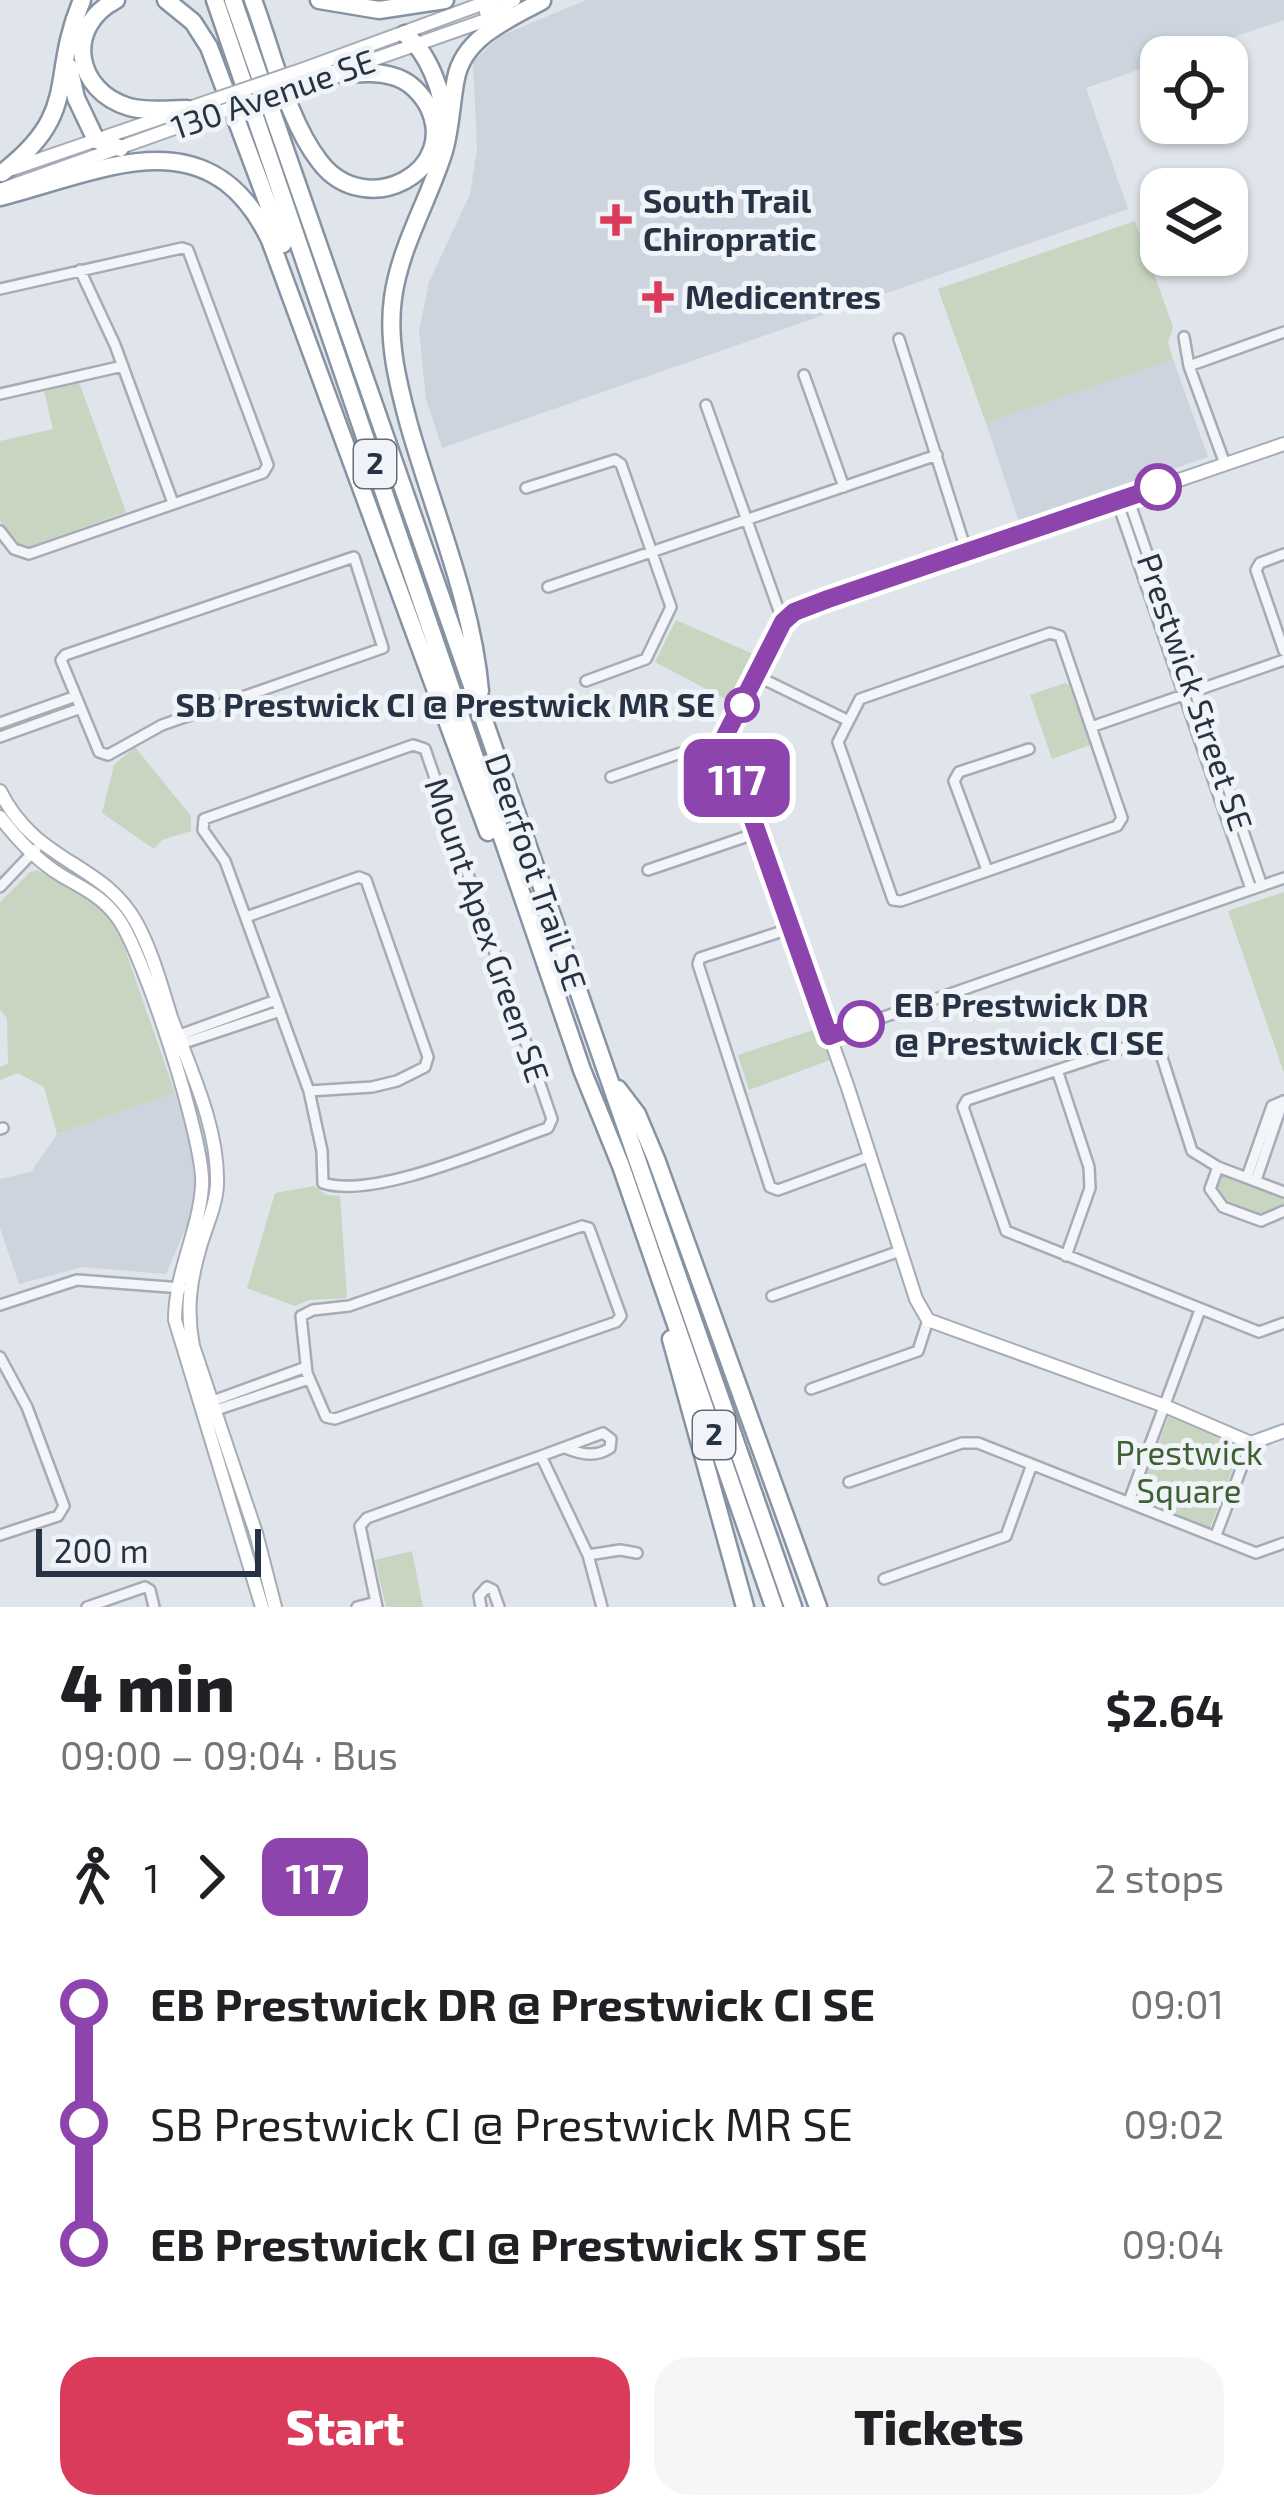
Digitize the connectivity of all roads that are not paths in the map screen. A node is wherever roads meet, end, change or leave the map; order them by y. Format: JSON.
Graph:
{"nodes":[{"id":1,"x":82,"y":0,"type":"edge"},
{"id":2,"x":116,"y":0,"type":"edge"},
{"id":3,"x":166,"y":0,"type":"edge"},
{"id":4,"x":215,"y":0,"type":"edge"},
{"id":5,"x":233,"y":0,"type":"edge"},
{"id":6,"x":253,"y":0,"type":"edge"},
{"id":7,"x":319,"y":0,"type":"edge"},
{"id":8,"x":445,"y":0,"type":"edge"},
{"id":9,"x":492,"y":0,"type":"edge"},
{"id":10,"x":514,"y":0,"type":"edge"},
{"id":11,"x":544,"y":1,"type":"edge"},
{"id":12,"x":448,"y":33,"type":"junction"},
{"id":13,"x":411,"y":39,"type":"junction"},
{"id":14,"x":66,"y":49,"type":"junction"},
{"id":15,"x":316,"y":74,"type":"junction"},
{"id":16,"x":209,"y":108,"type":"junction"},
{"id":17,"x":187,"y":109,"type":"junction"},
{"id":18,"x":96,"y":140,"type":"junction"},
{"id":19,"x":120,"y":148,"type":"junction"},
{"id":20,"x":443,"y":153,"type":"junction"},
{"id":21,"x":1,"y":173,"type":"edge"},
{"id":22,"x":0,"y":193,"type":"edge"},
{"id":23,"x":80,"y":270,"type":"junction"},
{"id":24,"x":0,"y":290,"type":"edge"},
{"id":25,"x":327,"y":328,"type":"junction"},
{"id":26,"x":1284,"y":332,"type":"edge"},
{"id":27,"x":1184,"y":338,"type":"dead end"},
{"id":28,"x":899,"y":339,"type":"dead end"},
{"id":29,"x":123,"y":366,"type":"junction"},
{"id":30,"x":1190,"y":366,"type":"junction"},
{"id":31,"x":804,"y":375,"type":"dead end"},
{"id":32,"x":0,"y":394,"type":"edge"},
{"id":33,"x":706,"y":405,"type":"dead end"},
{"id":34,"x":1284,"y":444,"type":"edge"},
{"id":35,"x":937,"y":455,"type":"junction"},
{"id":36,"x":1225,"y":464,"type":"junction"},
{"id":37,"x":844,"y":487,"type":"junction"},
{"id":38,"x":526,"y":488,"type":"dead end"},
{"id":39,"x":1122,"y":500,"type":"junction"},
{"id":40,"x":173,"y":503,"type":"junction"},
{"id":41,"x":748,"y":519,"type":"junction"},
{"id":42,"x":0,"y":532,"type":"edge"},
{"id":43,"x":652,"y":551,"type":"junction"},
{"id":44,"x":968,"y":553,"type":"junction"},
{"id":45,"x":1284,"y":554,"type":"edge"},
{"id":46,"x":548,"y":587,"type":"dead end"},
{"id":47,"x":783,"y":622,"type":"junction"},
{"id":48,"x":1284,"y":651,"type":"edge"},
{"id":49,"x":1284,"y":660,"type":"edge"},
{"id":50,"x":757,"y":676,"type":"junction"},
{"id":51,"x":586,"y":680,"type":"dead end"},
{"id":52,"x":1189,"y":693,"type":"junction"},
{"id":53,"x":76,"y":696,"type":"junction"},
{"id":54,"x":81,"y":708,"type":"junction"},
{"id":55,"x":482,"y":716,"type":"junction"},
{"id":56,"x":847,"y":721,"type":"junction"},
{"id":57,"x":0,"y":723,"type":"edge"},
{"id":58,"x":1090,"y":727,"type":"junction"},
{"id":59,"x":0,"y":737,"type":"edge"},
{"id":60,"x":724,"y":738,"type":"junction"},
{"id":61,"x":1029,"y":749,"type":"dead end"},
{"id":62,"x":611,"y":777,"type":"dead end"},
{"id":63,"x":0,"y":791,"type":"edge"},
{"id":64,"x":0,"y":817,"type":"edge"},
{"id":65,"x":757,"y":833,"type":"junction"},
{"id":66,"x":36,"y":849,"type":"junction"},
{"id":67,"x":648,"y":870,"type":"dead end"},
{"id":68,"x":987,"y":870,"type":"junction"},
{"id":69,"x":1284,"y":878,"type":"edge"},
{"id":70,"x":0,"y":887,"type":"edge"},
{"id":71,"x":1256,"y":887,"type":"junction"},
{"id":72,"x":246,"y":916,"type":"junction"},
{"id":73,"x":533,"y":929,"type":"junction"},
{"id":74,"x":789,"y":929,"type":"junction"},
{"id":75,"x":278,"y":1005,"type":"junction"},
{"id":76,"x":829,"y":1036,"type":"junction"},
{"id":77,"x":175,"y":1041,"type":"junction"},
{"id":78,"x":1057,"y":1070,"type":"junction"},
{"id":79,"x":610,"y":1080,"type":"junction"},
{"id":80,"x":309,"y":1091,"type":"junction"},
{"id":81,"x":1283,"y":1101,"type":"edge"},
{"id":82,"x":871,"y":1156,"type":"junction"},
{"id":83,"x":1218,"y":1167,"type":"junction"},
{"id":84,"x":1252,"y":1179,"type":"junction"},
{"id":85,"x":1284,"y":1192,"type":"edge"},
{"id":86,"x":1284,"y":1210,"type":"edge"},
{"id":87,"x":900,"y":1251,"type":"junction"},
{"id":88,"x":1066,"y":1256,"type":"junction"},
{"id":89,"x":654,"y":1262,"type":"junction"},
{"id":90,"x":182,"y":1289,"type":"junction"},
{"id":91,"x":772,"y":1296,"type":"dead end"},
{"id":92,"x":0,"y":1305,"type":"edge"},
{"id":93,"x":1200,"y":1310,"type":"junction"},
{"id":94,"x":928,"y":1320,"type":"junction"},
{"id":95,"x":1284,"y":1323,"type":"edge"},
{"id":96,"x":0,"y":1358,"type":"edge"},
{"id":97,"x":306,"y":1367,"type":"junction"},
{"id":98,"x":309,"y":1379,"type":"junction"},
{"id":99,"x":811,"y":1389,"type":"dead end"},
{"id":100,"x":1165,"y":1406,"type":"junction"},
{"id":101,"x":210,"y":1407,"type":"junction"},
{"id":102,"x":1284,"y":1431,"type":"edge"},
{"id":103,"x":1251,"y":1442,"type":"junction"},
{"id":104,"x":565,"y":1448,"type":"dead end"},
{"id":105,"x":541,"y":1456,"type":"junction"},
{"id":106,"x":1031,"y":1467,"type":"junction"},
{"id":107,"x":850,"y":1482,"type":"dead end"},
{"id":108,"x":1129,"y":1501,"type":"junction"},
{"id":109,"x":0,"y":1535,"type":"edge"},
{"id":110,"x":1216,"y":1535,"type":"junction"},
{"id":111,"x":1284,"y":1543,"type":"edge"},
{"id":112,"x":637,"y":1553,"type":"dead end"},
{"id":113,"x":588,"y":1555,"type":"junction"},
{"id":114,"x":884,"y":1579,"type":"dead end"},
{"id":115,"x":377,"y":1604,"type":"edge"},
{"id":116,"x":87,"y":1607,"type":"edge"},
{"id":117,"x":154,"y":1607,"type":"edge"},
{"id":118,"x":262,"y":1607,"type":"edge"},
{"id":119,"x":275,"y":1607,"type":"edge"},
{"id":120,"x":357,"y":1607,"type":"edge"},
{"id":121,"x":481,"y":1607,"type":"edge"},
{"id":122,"x":499,"y":1607,"type":"edge"},
{"id":123,"x":602,"y":1607,"type":"edge"},
{"id":124,"x":746,"y":1607,"type":"edge"},
{"id":125,"x":774,"y":1607,"type":"edge"},
{"id":126,"x":793,"y":1607,"type":"edge"},
{"id":127,"x":818,"y":1607,"type":"edge"}],
"edges":[{"from":1,"to":14,"type":"highway"},
{"from":2,"to":17,"type":"highway"},
{"from":3,"to":25,"type":"highway"},
{"from":4,"to":25,"type":"highway","name":"Deerfoot Trail SE","number":"2"},
{"from":5,"to":55,"type":"highway","name":"Deerfoot Trail SE","number":"2"},
{"from":6,"to":15,"type":"highway"},
{"from":7,"to":8,"type":"highway"},
{"from":9,"to":13,"type":"street","name":"130 Avenue SE"},
{"from":10,"to":12,"type":"street"},
{"from":11,"to":12,"type":"street","name":"130 Avenue SE"},
{"from":11,"to":20,"type":"highway"},
{"from":12,"to":13,"type":"street","name":"130 Avenue SE"},
{"from":13,"to":15,"type":"street","name":"130 Avenue SE"},
{"from":13,"to":15,"type":"street","name":"130 Avenue SE"},
{"from":13,"to":20,"type":"highway"},
{"from":14,"to":18,"type":"highway"},
{"from":14,"to":21,"type":"highway"},
{"from":15,"to":16,"type":"street","name":"130 Avenue SE","bridge":true},
{"from":16,"to":17,"type":"street","name":"130 Avenue SE"},
{"from":16,"to":19,"type":"street","name":"130 Avenue SE"},
{"from":17,"to":18,"type":"street","name":"130 Avenue SE"},
{"from":18,"to":19,"type":"highway"},
{"from":18,"to":21,"type":"street","name":"130 Avenue SE"},
{"from":19,"to":22,"type":"street","name":"130 Avenue SE"},
{"from":20,"to":55,"type":"highway"},
{"from":22,"to":73,"type":"highway"},
{"from":23,"to":24,"type":"street"},
{"from":23,"to":29,"type":"street"},
{"from":23,"to":40,"type":"street"},
{"from":25,"to":73,"type":"highway","name":"Deerfoot Trail SE","number":"2"},
{"from":26,"to":30,"type":"street"},
{"from":27,"to":30,"type":"street"},
{"from":28,"to":35,"type":"street"},
{"from":29,"to":32,"type":"street"},
{"from":29,"to":40,"type":"street"},
{"from":30,"to":36,"type":"street"},
{"from":31,"to":37,"type":"street"},
{"from":33,"to":41,"type":"street"},
{"from":34,"to":36,"type":"street"},
{"from":35,"to":37,"type":"street"},
{"from":35,"to":44,"type":"street"},
{"from":36,"to":39,"type":"street"},
{"from":37,"to":41,"type":"street"},
{"from":38,"to":43,"type":"street"},
{"from":39,"to":44,"type":"street"},
{"from":39,"to":52,"type":"street","name":"Prestwick Street SE"},
{"from":40,"to":42,"type":"street"},
{"from":41,"to":43,"type":"street"},
{"from":41,"to":47,"type":"street"},
{"from":43,"to":46,"type":"street"},
{"from":43,"to":51,"type":"street"},
{"from":44,"to":47,"type":"street"},
{"from":45,"to":48,"type":"street"},
{"from":47,"to":50,"type":"street"},
{"from":49,"to":52,"type":"street"},
{"from":50,"to":56,"type":"street"},
{"from":50,"to":60,"type":"street"},
{"from":52,"to":58,"type":"street"},
{"from":52,"to":71,"type":"street","name":"Prestwick Street SE"},
{"from":53,"to":54,"type":"street"},
{"from":53,"to":54,"type":"street"},
{"from":53,"to":57,"type":"street"},
{"from":54,"to":59,"type":"street"},
{"from":55,"to":79,"type":"highway","name":"Deerfoot Trail SE","number":"2"},
{"from":56,"to":58,"type":"street"},
{"from":56,"to":68,"type":"street"},
{"from":58,"to":68,"type":"street"},
{"from":60,"to":62,"type":"street"},
{"from":60,"to":65,"type":"street"},
{"from":61,"to":68,"type":"street"},
{"from":63,"to":66,"type":"street"},
{"from":64,"to":66,"type":"street"},
{"from":65,"to":67,"type":"street"},
{"from":65,"to":74,"type":"street"},
{"from":66,"to":70,"type":"street"},
{"from":66,"to":77,"type":"street"},
{"from":69,"to":71,"type":"street"},
{"from":71,"to":76,"type":"street"},
{"from":72,"to":75,"type":"street","name":"Mount Apex Green SE"},
{"from":72,"to":80,"type":"street"},
{"from":72,"to":80,"type":"street","name":"Mount Apex Green SE"},
{"from":73,"to":89,"type":"highway","name":"Deerfoot Trail SE","number":"2"},
{"from":74,"to":76,"type":"street"},
{"from":74,"to":82,"type":"street"},
{"from":75,"to":77,"type":"street"},
{"from":75,"to":80,"type":"street","name":"Mount Apex Green SE"},
{"from":76,"to":82,"type":"street"},
{"from":77,"to":90,"type":"street"},
{"from":78,"to":83,"type":"street"},
{"from":78,"to":88,"type":"street"},
{"from":78,"to":88,"type":"street"},
{"from":79,"to":126,"type":"highway","name":"Deerfoot Trail SE","number":"2"},
{"from":79,"to":127,"type":"highway"},
{"from":81,"to":84,"type":"street"},
{"from":82,"to":87,"type":"street"},
{"from":83,"to":84,"type":"street"},
{"from":83,"to":86,"type":"street"},
{"from":84,"to":85,"type":"street"},
{"from":87,"to":91,"type":"street"},
{"from":87,"to":94,"type":"street"},
{"from":88,"to":93,"type":"street"},
{"from":89,"to":124,"type":"highway"},
{"from":89,"to":125,"type":"highway","name":"Deerfoot Trail SE","number":"2"},
{"from":90,"to":92,"type":"street"},
{"from":90,"to":101,"type":"street"},
{"from":93,"to":95,"type":"street"},
{"from":93,"to":100,"type":"street"},
{"from":94,"to":99,"type":"street"},
{"from":94,"to":100,"type":"street"},
{"from":96,"to":109,"type":"street"},
{"from":97,"to":98,"type":"street"},
{"from":97,"to":98,"type":"street"},
{"from":97,"to":101,"type":"street"},
{"from":98,"to":101,"type":"street"},
{"from":100,"to":103,"type":"street"},
{"from":100,"to":108,"type":"street"},
{"from":101,"to":118,"type":"street"},
{"from":101,"to":119,"type":"street"},
{"from":102,"to":103,"type":"street"},
{"from":103,"to":110,"type":"street"},
{"from":104,"to":105,"type":"street"},
{"from":105,"to":113,"type":"street"},
{"from":105,"to":115,"type":"street"},
{"from":106,"to":107,"type":"street"},
{"from":106,"to":108,"type":"street"},
{"from":106,"to":114,"type":"street"},
{"from":108,"to":110,"type":"street"},
{"from":110,"to":111,"type":"street"},
{"from":112,"to":113,"type":"street"},
{"from":113,"to":123,"type":"street"},
{"from":115,"to":120,"type":"street"},
{"from":116,"to":117,"type":"street"},
{"from":121,"to":122,"type":"street"}]}
